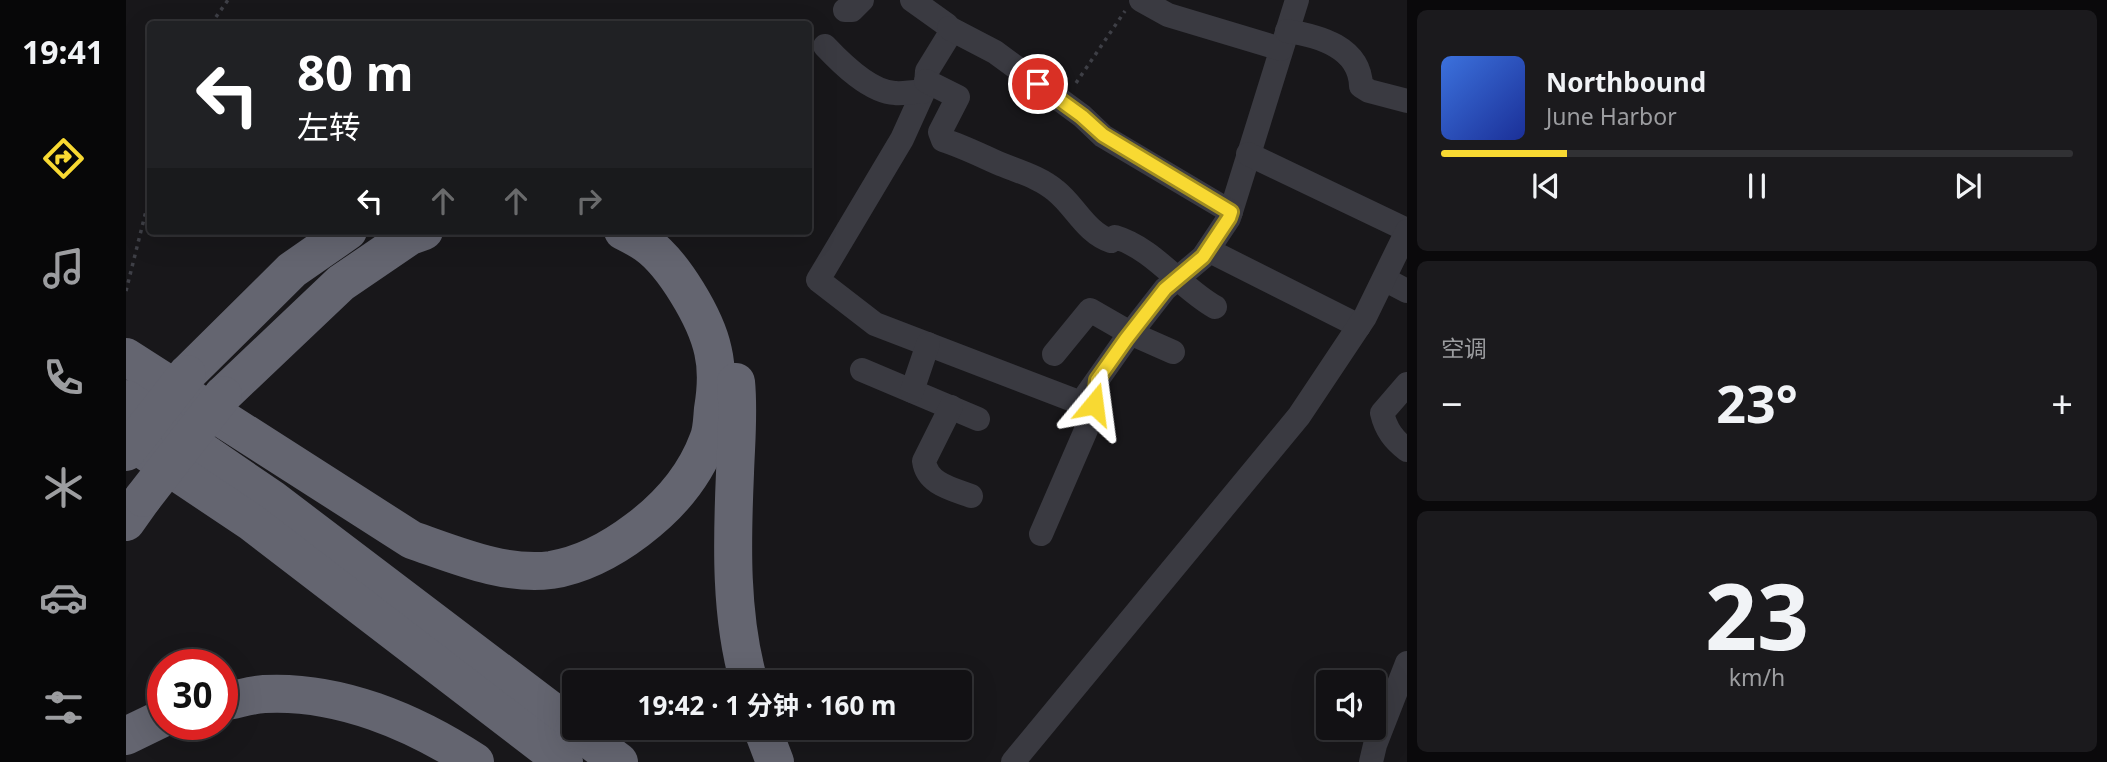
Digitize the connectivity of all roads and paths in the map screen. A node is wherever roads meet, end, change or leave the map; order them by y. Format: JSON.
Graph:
{"nodes":[{"id":1,"x":228,"y":0,"type":"edge"},
{"id":2,"x":912,"y":0,"type":"edge"},
{"id":3,"x":1297,"y":0,"type":"edge"},
{"id":4,"x":1133,"y":6,"type":"edge"},
{"id":5,"x":213,"y":21,"type":"edge"},
{"id":6,"x":949,"y":28,"type":"junction"},
{"id":7,"x":1284,"y":40,"type":"junction"},
{"id":8,"x":825,"y":46,"type":"dead end"},
{"id":9,"x":925,"y":87,"type":"junction"},
{"id":10,"x":1407,"y":102,"type":"edge"},
{"id":11,"x":1063,"y":103,"type":"junction"},
{"id":12,"x":1248,"y":154,"type":"junction"},
{"id":13,"x":147,"y":207,"type":"edge"},
{"id":14,"x":1231,"y":212,"type":"junction"},
{"id":15,"x":1407,"y":230,"type":"edge"},
{"id":16,"x":342,"y":235,"type":"edge"},
{"id":17,"x":413,"y":235,"type":"edge"},
{"id":18,"x":630,"y":235,"type":"edge"},
{"id":19,"x":667,"y":235,"type":"edge"},
{"id":20,"x":1208,"y":250,"type":"junction"},
{"id":21,"x":1178,"y":278,"type":"junction"},
{"id":22,"x":1384,"y":279,"type":"junction"},
{"id":23,"x":126,"y":291,"type":"edge"},
{"id":24,"x":1407,"y":291,"type":"edge"},
{"id":25,"x":1215,"y":307,"type":"dead end"},
{"id":26,"x":1359,"y":326,"type":"junction"},
{"id":27,"x":1130,"y":333,"type":"junction"},
{"id":28,"x":928,"y":344,"type":"junction"},
{"id":29,"x":1173,"y":352,"type":"dead end"},
{"id":30,"x":1054,"y":354,"type":"dead end"},
{"id":31,"x":126,"y":357,"type":"edge"},
{"id":32,"x":862,"y":370,"type":"dead end"},
{"id":33,"x":1097,"y":380,"type":"junction"},
{"id":34,"x":1407,"y":384,"type":"edge"},
{"id":35,"x":912,"y":391,"type":"junction"},
{"id":36,"x":126,"y":399,"type":"edge"},
{"id":37,"x":951,"y":407,"type":"junction"},
{"id":38,"x":978,"y":419,"type":"dead end"},
{"id":39,"x":126,"y":438,"type":"edge"},
{"id":40,"x":1407,"y":450,"type":"edge"},
{"id":41,"x":126,"y":452,"type":"edge"},
{"id":42,"x":971,"y":496,"type":"dead end"},
{"id":43,"x":134,"y":510,"type":"edge"},
{"id":44,"x":1041,"y":534,"type":"dead end"},
{"id":45,"x":1407,"y":663,"type":"edge"},
{"id":46,"x":745,"y":670,"type":"edge"},
{"id":47,"x":238,"y":699,"type":"edge"},
{"id":48,"x":562,"y":719,"type":"edge"},
{"id":49,"x":147,"y":726,"type":"edge"},
{"id":50,"x":126,"y":736,"type":"edge"},
{"id":51,"x":590,"y":740,"type":"edge"},
{"id":52,"x":767,"y":740,"type":"edge"},
{"id":53,"x":1374,"y":743,"type":"edge"},
{"id":54,"x":1020,"y":760,"type":"edge"},
{"id":55,"x":475,"y":762,"type":"edge"},
{"id":56,"x":564,"y":762,"type":"edge"},
{"id":57,"x":619,"y":762,"type":"edge"},
{"id":58,"x":775,"y":762,"type":"edge"}],
"edges":[{"from":1,"to":5,"type":"path"},
{"from":2,"to":6,"type":"street"},
{"from":3,"to":7,"type":"street"},
{"from":4,"to":7,"type":"street"},
{"from":4,"to":11,"type":"path"},
{"from":6,"to":9,"type":"street"},
{"from":6,"to":11,"type":"street"},
{"from":7,"to":10,"type":"street"},
{"from":7,"to":12,"type":"street"},
{"from":8,"to":9,"type":"street"},
{"from":9,"to":21,"type":"street"},
{"from":9,"to":28,"type":"street"},
{"from":11,"to":14,"type":"street"},
{"from":12,"to":14,"type":"street"},
{"from":12,"to":15,"type":"street"},
{"from":13,"to":23,"type":"path"},
{"from":14,"to":20,"type":"street"},
{"from":15,"to":22,"type":"street"},
{"from":16,"to":41,"type":"highway","bridge":true},
{"from":17,"to":43,"type":"highway","bridge":true},
{"from":18,"to":31,"type":"highway"},
{"from":19,"to":46,"type":"highway"},
{"from":20,"to":21,"type":"street"},
{"from":20,"to":26,"type":"street"},
{"from":21,"to":25,"type":"street"},
{"from":21,"to":27,"type":"street"},
{"from":22,"to":24,"type":"street"},
{"from":22,"to":26,"type":"street"},
{"from":26,"to":54,"type":"street"},
{"from":27,"to":29,"type":"street"},
{"from":27,"to":30,"type":"street"},
{"from":27,"to":33,"type":"street"},
{"from":28,"to":33,"type":"street"},
{"from":28,"to":35,"type":"street"},
{"from":32,"to":35,"type":"street"},
{"from":33,"to":44,"type":"street"},
{"from":34,"to":40,"type":"street"},
{"from":35,"to":37,"type":"street"},
{"from":36,"to":48,"type":"highway"},
{"from":37,"to":38,"type":"street"},
{"from":37,"to":42,"type":"street"},
{"from":39,"to":56,"type":"highway"},
{"from":45,"to":53,"type":"street"},
{"from":47,"to":55,"type":"highway"},
{"from":49,"to":50,"type":"highway"},
{"from":51,"to":57,"type":"highway"},
{"from":52,"to":58,"type":"highway"}]}
